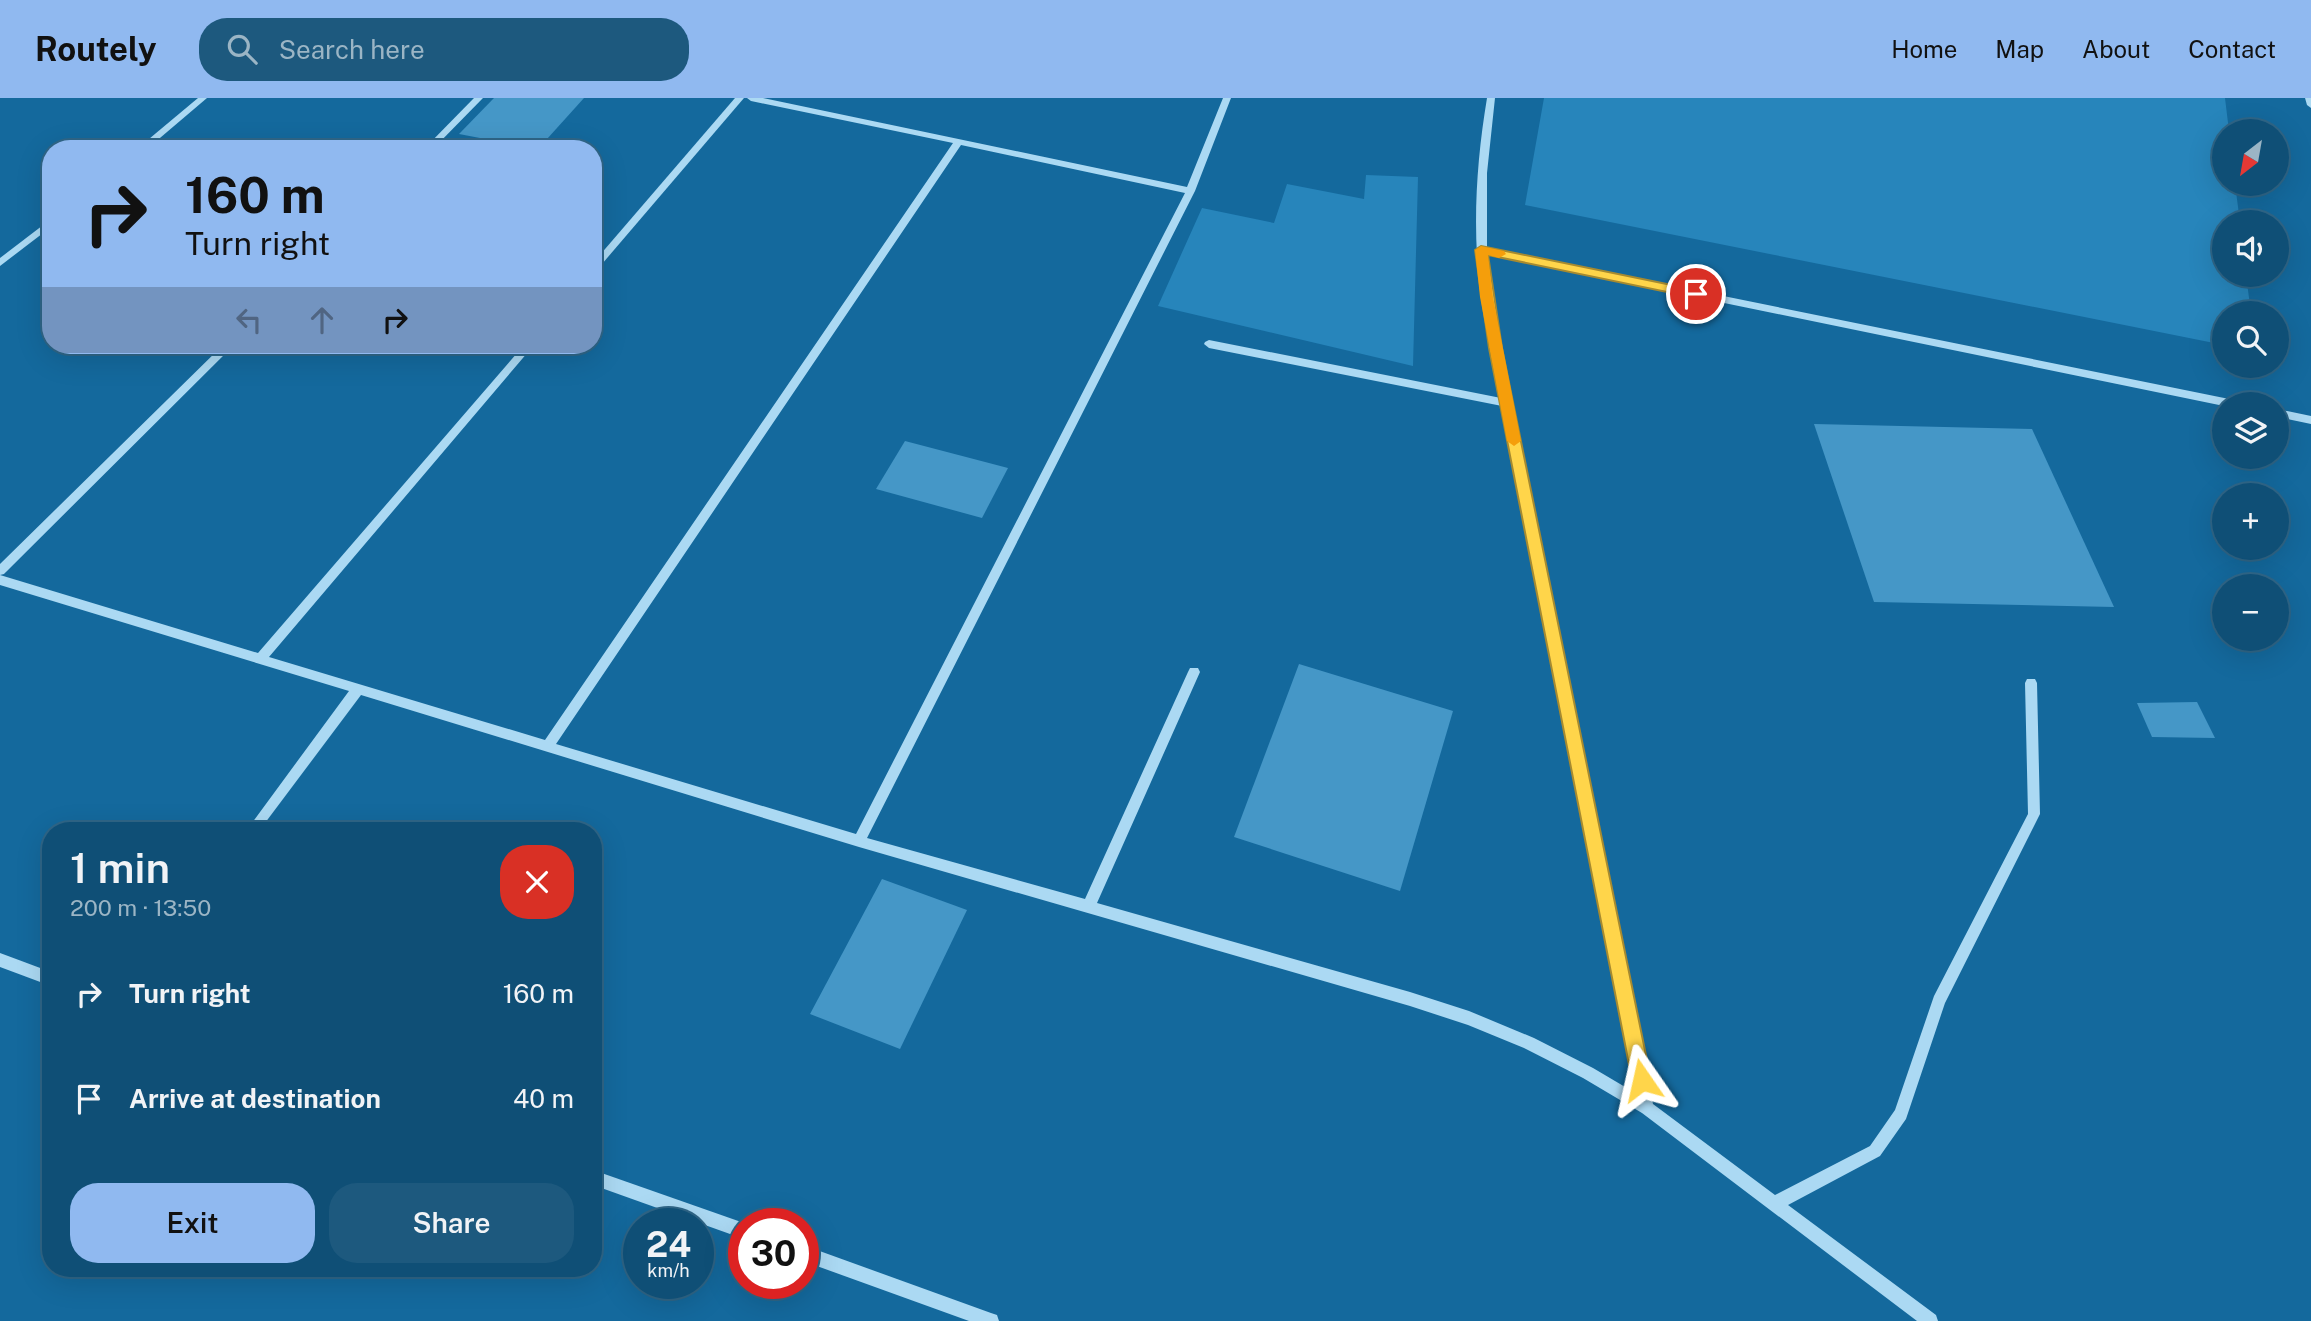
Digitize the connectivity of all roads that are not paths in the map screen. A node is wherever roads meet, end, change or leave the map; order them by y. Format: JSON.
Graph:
{"nodes":[{"id":1,"x":203,"y":98,"type":"edge"},
{"id":2,"x":479,"y":98,"type":"edge"},
{"id":3,"x":740,"y":98,"type":"edge"},
{"id":4,"x":751,"y":98,"type":"edge"},
{"id":5,"x":1227,"y":98,"type":"edge"},
{"id":6,"x":1491,"y":98,"type":"edge"},
{"id":7,"x":2309,"y":98,"type":"edge"},
{"id":8,"x":2311,"y":105,"type":"edge"},
{"id":9,"x":152,"y":140,"type":"edge"},
{"id":10,"x":437,"y":140,"type":"edge"},
{"id":11,"x":959,"y":141,"type":"junction"},
{"id":12,"x":1190,"y":191,"type":"junction"},
{"id":13,"x":42,"y":229,"type":"edge"},
{"id":14,"x":1481,"y":250,"type":"junction"},
{"id":15,"x":602,"y":259,"type":"edge"},
{"id":16,"x":0,"y":263,"type":"edge"},
{"id":17,"x":1209,"y":344,"type":"dead end"},
{"id":18,"x":220,"y":354,"type":"edge"},
{"id":19,"x":520,"y":354,"type":"edge"},
{"id":20,"x":2212,"y":399,"type":"edge"},
{"id":21,"x":1507,"y":403,"type":"junction"},
{"id":22,"x":2289,"y":415,"type":"edge"},
{"id":23,"x":2311,"y":420,"type":"edge"},
{"id":24,"x":0,"y":571,"type":"edge"},
{"id":25,"x":0,"y":580,"type":"edge"},
{"id":26,"x":260,"y":659,"type":"junction"},
{"id":27,"x":1194,"y":673,"type":"dead end"},
{"id":28,"x":2031,"y":683,"type":"dead end"},
{"id":29,"x":358,"y":689,"type":"junction"},
{"id":30,"x":547,"y":747,"type":"junction"},
{"id":31,"x":259,"y":822,"type":"edge"},
{"id":32,"x":859,"y":841,"type":"junction"},
{"id":33,"x":1088,"y":907,"type":"junction"},
{"id":34,"x":0,"y":960,"type":"edge"},
{"id":35,"x":42,"y":976,"type":"edge"},
{"id":36,"x":1647,"y":1108,"type":"junction"},
{"id":37,"x":602,"y":1180,"type":"edge"},
{"id":38,"x":1774,"y":1204,"type":"junction"},
{"id":39,"x":728,"y":1225,"type":"edge"},
{"id":40,"x":819,"y":1259,"type":"edge"},
{"id":41,"x":991,"y":1321,"type":"edge"},
{"id":42,"x":1930,"y":1321,"type":"edge"}],
"edges":[{"from":1,"to":9,"type":"street"},
{"from":2,"to":10,"type":"street"},
{"from":3,"to":15,"type":"street"},
{"from":4,"to":11,"type":"street"},
{"from":5,"to":12,"type":"street"},
{"from":6,"to":14,"type":"street"},
{"from":7,"to":8,"type":"street"},
{"from":11,"to":12,"type":"street"},
{"from":11,"to":30,"type":"street"},
{"from":12,"to":32,"type":"street"},
{"from":13,"to":16,"type":"street"},
{"from":14,"to":20,"type":"street"},
{"from":14,"to":21,"type":"street"},
{"from":17,"to":21,"type":"street"},
{"from":18,"to":24,"type":"street"},
{"from":19,"to":26,"type":"street"},
{"from":21,"to":36,"type":"street"},
{"from":22,"to":23,"type":"street"},
{"from":25,"to":26,"type":"street"},
{"from":26,"to":29,"type":"street"},
{"from":27,"to":33,"type":"street"},
{"from":28,"to":38,"type":"street"},
{"from":29,"to":30,"type":"street"},
{"from":29,"to":31,"type":"street"},
{"from":30,"to":32,"type":"street"},
{"from":32,"to":33,"type":"street"},
{"from":33,"to":36,"type":"street"},
{"from":34,"to":35,"type":"street"},
{"from":36,"to":38,"type":"street"},
{"from":37,"to":39,"type":"street"},
{"from":38,"to":42,"type":"street"},
{"from":40,"to":41,"type":"street"}]}
